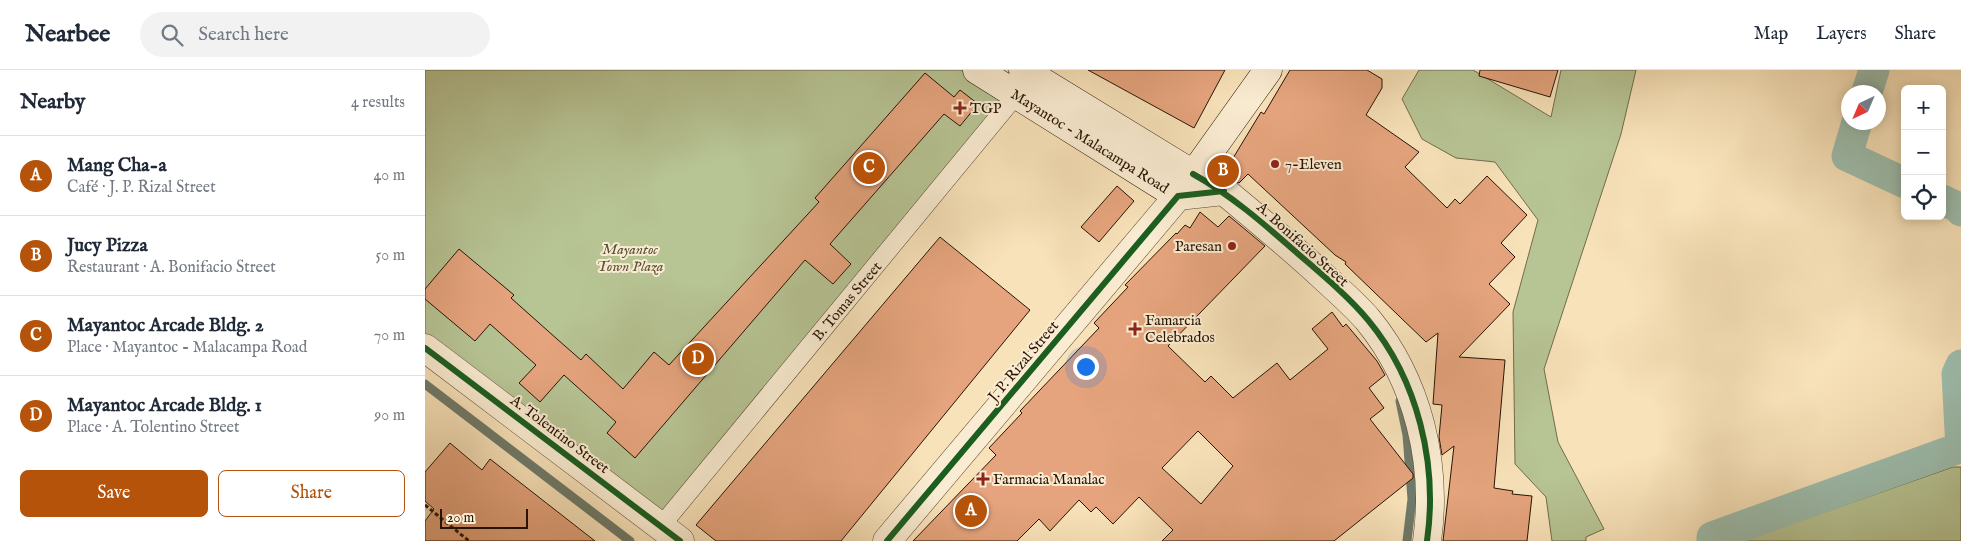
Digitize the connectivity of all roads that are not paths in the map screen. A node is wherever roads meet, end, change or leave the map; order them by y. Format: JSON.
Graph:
{"nodes":[{"id":1,"x":977,"y":70,"type":"edge"},
{"id":2,"x":1268,"y":70,"type":"edge"},
{"id":3,"x":1024,"y":80,"type":"edge"},
{"id":4,"x":1193,"y":174,"type":"junction"},
{"id":5,"x":1224,"y":191,"type":"junction"},
{"id":6,"x":1178,"y":196,"type":"junction"},
{"id":7,"x":425,"y":348,"type":"edge"},
{"id":8,"x":670,"y":533,"type":"edge"},
{"id":9,"x":887,"y":541,"type":"edge"},
{"id":10,"x":1427,"y":541,"type":"edge"}],
"edges":[{"from":1,"to":3,"type":"street","name":"Mayantoc - Malacampa Road"},
{"from":2,"to":4,"type":"street","name":"J. P. Rizal Street"},
{"from":3,"to":4,"type":"street","name":"Mayantoc - Malacampa Road"},
{"from":3,"to":6,"type":"street","name":"Mayantoc - Malacampa Road"},
{"from":3,"to":8,"type":"lane","name":"B. Tomas Street"},
{"from":4,"to":5,"type":"street","name":"A. Bonifacio Street"},
{"from":4,"to":6,"type":"street","name":"J. P. Rizal Street"},
{"from":5,"to":6,"type":"street"},
{"from":5,"to":10,"type":"street","name":"A. Bonifacio Street"},
{"from":6,"to":9,"type":"street","name":"J. P. Rizal Street"},
{"from":7,"to":8,"type":"street","name":"A. Tolentino Street"}]}
